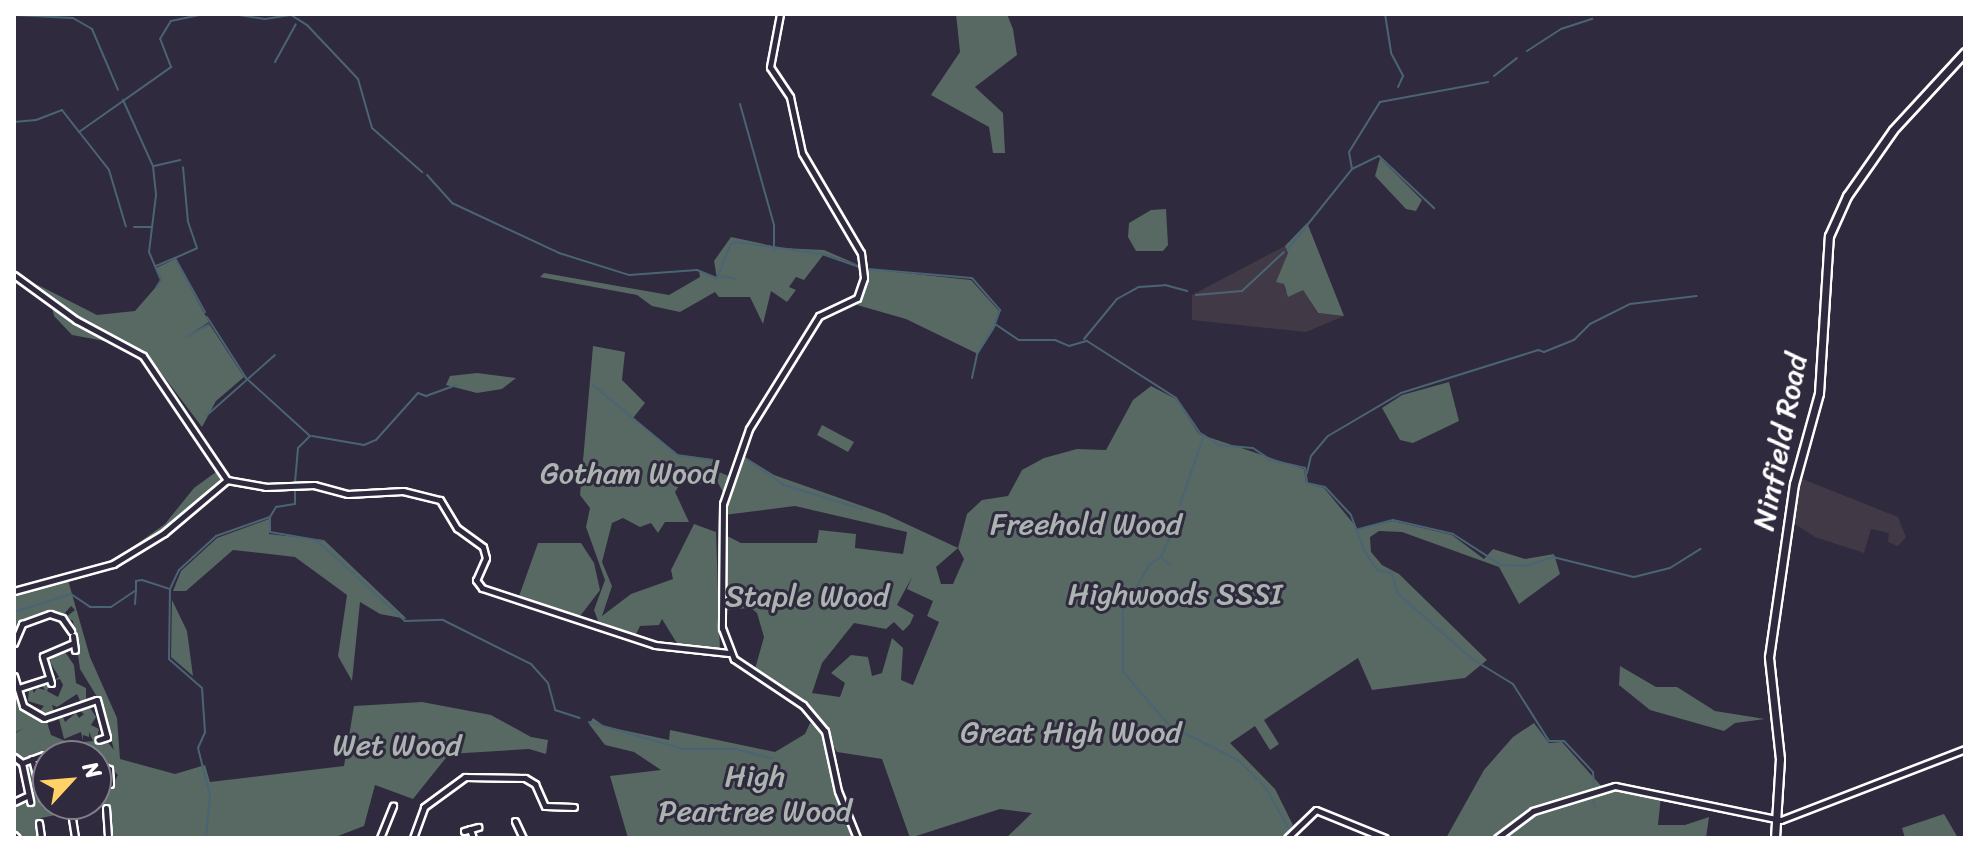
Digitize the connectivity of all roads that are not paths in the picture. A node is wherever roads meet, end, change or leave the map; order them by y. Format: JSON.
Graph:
{"nodes":[{"id":1,"x":780,"y":14,"type":"edge"},
{"id":2,"x":1965,"y":52,"type":"edge"},
{"id":3,"x":14,"y":275,"type":"edge"},
{"id":4,"x":227,"y":480,"type":"junction"},
{"id":5,"x":14,"y":591,"type":"edge"},
{"id":6,"x":14,"y":643,"type":"edge"},
{"id":7,"x":729,"y":653,"type":"junction"},
{"id":8,"x":14,"y":676,"type":"edge"},
{"id":9,"x":19,"y":688,"type":"junction"},
{"id":10,"x":108,"y":740,"type":"edge"},
{"id":11,"x":1965,"y":749,"type":"edge"},
{"id":12,"x":14,"y":757,"type":"edge"},
{"id":13,"x":32,"y":759,"type":"edge"},
{"id":14,"x":22,"y":763,"type":"junction"},
{"id":15,"x":14,"y":802,"type":"edge"},
{"id":16,"x":393,"y":805,"type":"dead end"},
{"id":17,"x":570,"y":810,"type":"dead end"},
{"id":18,"x":1778,"y":819,"type":"junction"},
{"id":19,"x":39,"y":823,"type":"dead end"},
{"id":20,"x":514,"y":825,"type":"dead end"},
{"id":21,"x":478,"y":827,"type":"dead end"},
{"id":22,"x":41,"y":838,"type":"edge"},
{"id":23,"x":380,"y":838,"type":"edge"},
{"id":24,"x":413,"y":838,"type":"edge"},
{"id":25,"x":473,"y":838,"type":"edge"},
{"id":26,"x":523,"y":838,"type":"edge"},
{"id":27,"x":857,"y":838,"type":"edge"},
{"id":28,"x":1287,"y":838,"type":"edge"},
{"id":29,"x":1385,"y":838,"type":"edge"},
{"id":30,"x":1497,"y":838,"type":"edge"},
{"id":31,"x":1775,"y":838,"type":"edge"}],
"edges":[{"from":1,"to":7,"type":"street"},
{"from":2,"to":18,"type":"main road","name":"Ninfield Road"},
{"from":3,"to":4,"type":"street"},
{"from":4,"to":5,"type":"street"},
{"from":4,"to":7,"type":"street"},
{"from":6,"to":9,"type":"street"},
{"from":7,"to":27,"type":"street"},
{"from":8,"to":9,"type":"street"},
{"from":9,"to":10,"type":"street"},
{"from":11,"to":18,"type":"street"},
{"from":12,"to":14,"type":"street"},
{"from":13,"to":14,"type":"street"},
{"from":14,"to":15,"type":"street"},
{"from":16,"to":23,"type":"street"},
{"from":17,"to":24,"type":"street"},
{"from":18,"to":30,"type":"street"},
{"from":18,"to":31,"type":"main road","name":"Ninfield Road"},
{"from":19,"to":22,"type":"street"},
{"from":20,"to":26,"type":"street"},
{"from":21,"to":25,"type":"street"},
{"from":28,"to":29,"type":"street"}]}
